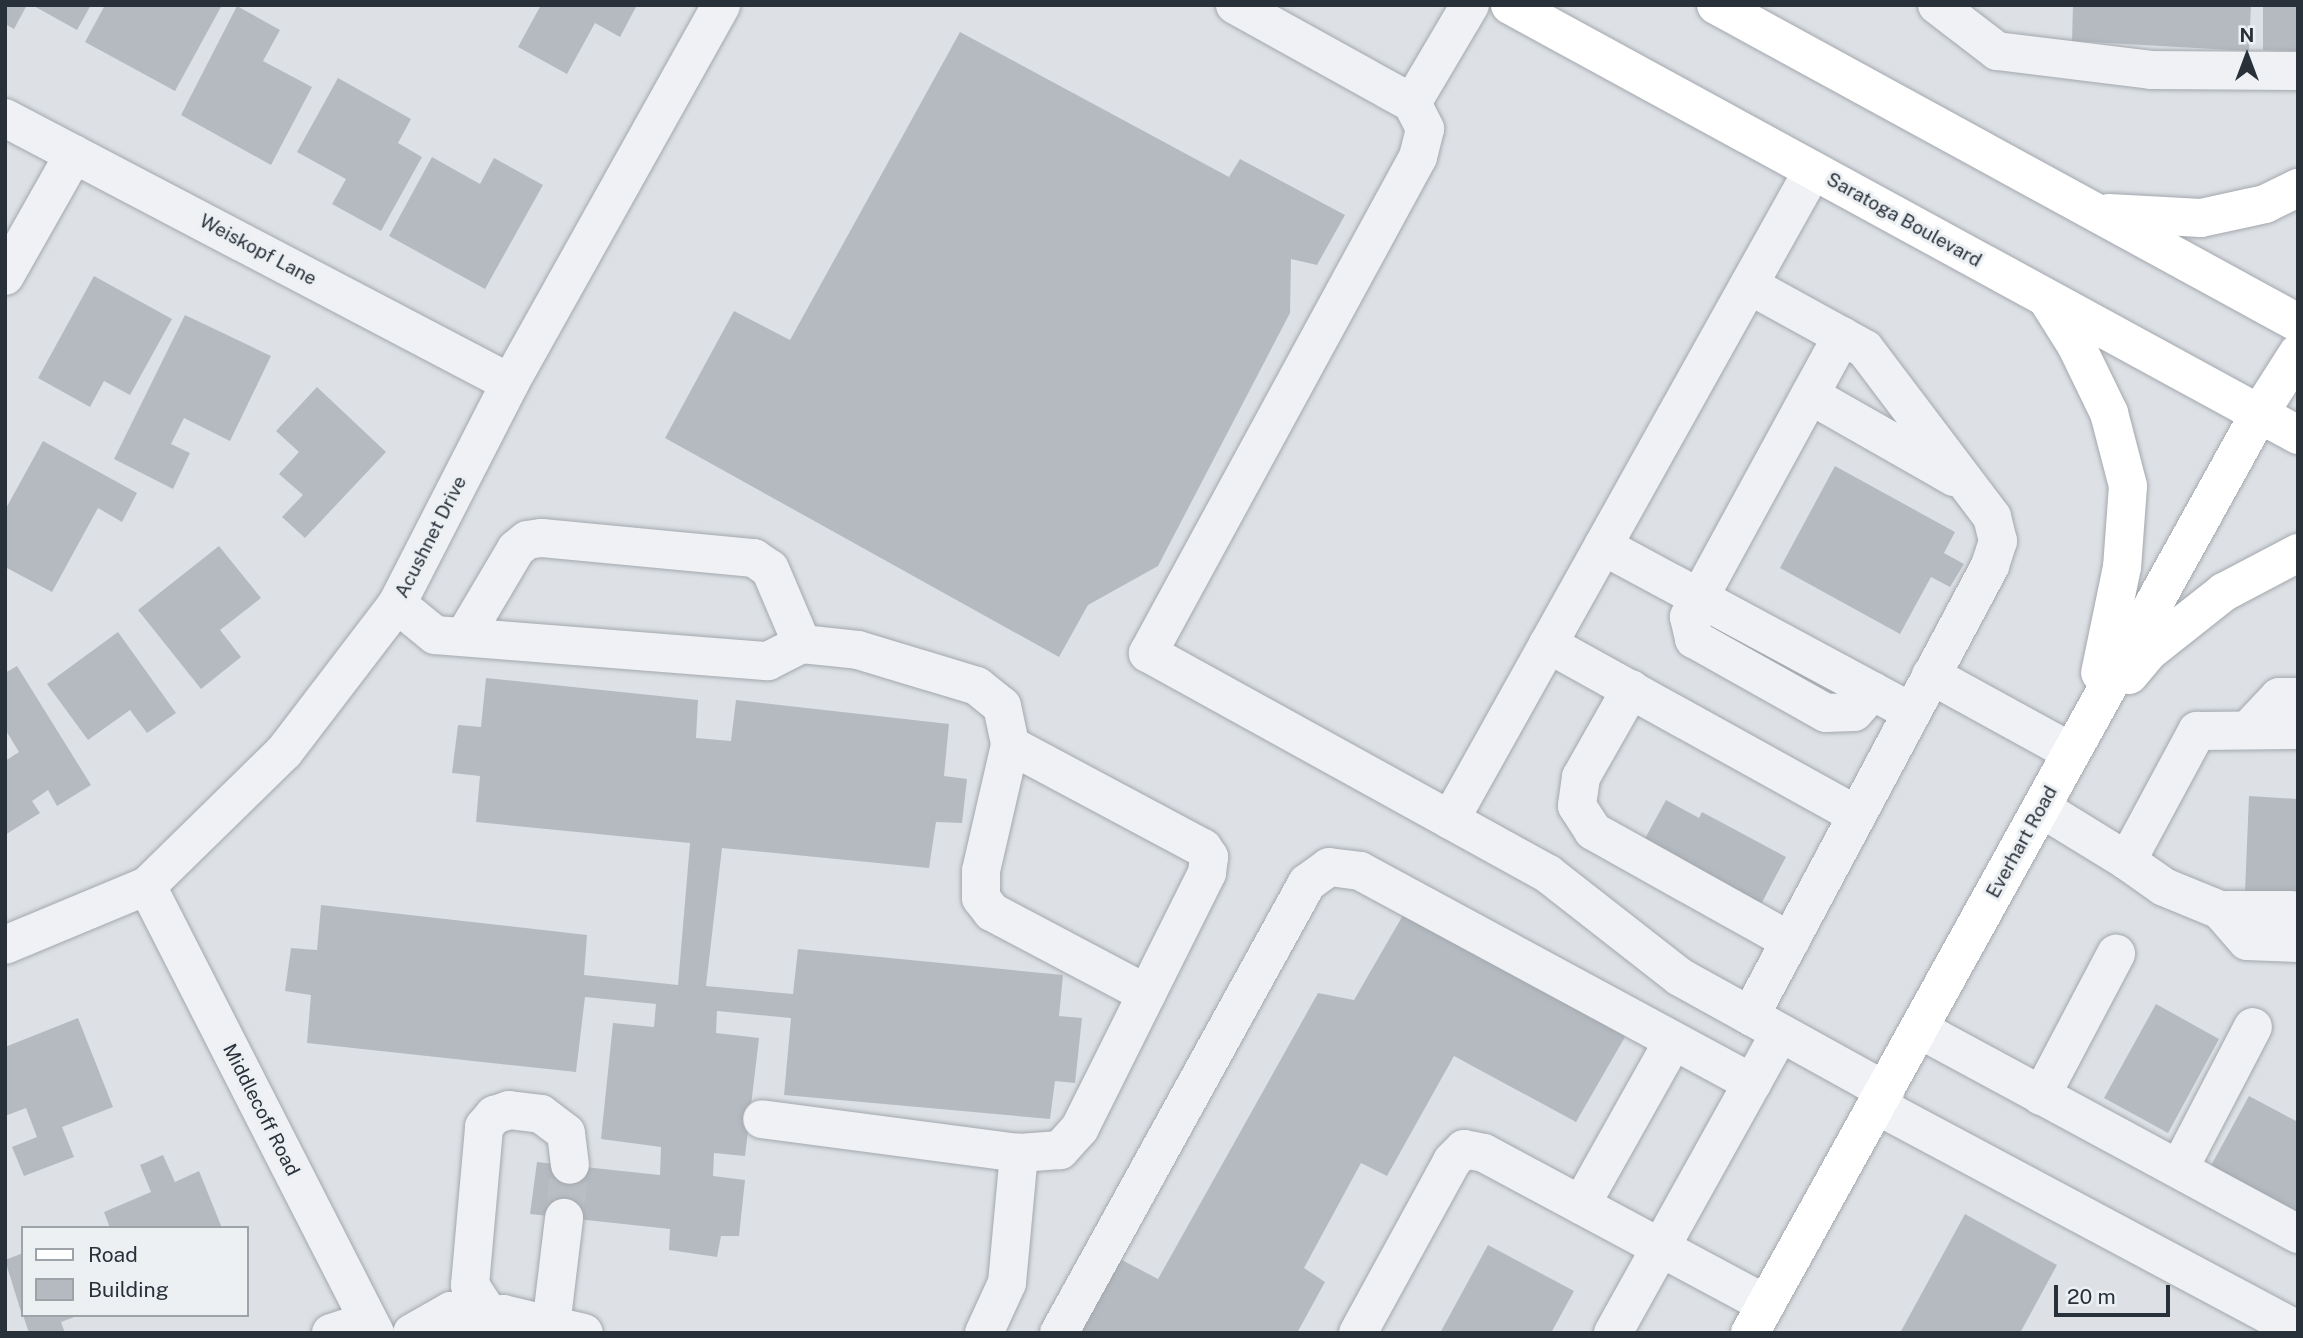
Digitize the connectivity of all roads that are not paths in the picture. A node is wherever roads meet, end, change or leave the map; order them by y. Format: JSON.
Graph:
{"nodes":[{"id":1,"x":721,"y":5,"type":"edge"},
{"id":2,"x":1235,"y":5,"type":"edge"},
{"id":3,"x":1469,"y":5,"type":"edge"},
{"id":4,"x":1510,"y":5,"type":"edge"},
{"id":5,"x":1716,"y":5,"type":"edge"},
{"id":6,"x":1937,"y":5,"type":"edge"},
{"id":7,"x":2298,"y":71,"type":"edge"},
{"id":8,"x":1412,"y":103,"type":"junction"},
{"id":9,"x":5,"y":118,"type":"edge"},
{"id":10,"x":74,"y":154,"type":"junction"},
{"id":11,"x":1813,"y":170,"type":"junction"},
{"id":12,"x":2298,"y":188,"type":"edge"},
{"id":13,"x":2090,"y":210,"type":"junction"},
{"id":14,"x":5,"y":276,"type":"edge"},
{"id":15,"x":1749,"y":285,"type":"junction"},
{"id":16,"x":2046,"y":298,"type":"junction"},
{"id":17,"x":2298,"y":323,"type":"edge"},
{"id":18,"x":1842,"y":336,"type":"junction"},
{"id":19,"x":2298,"y":353,"type":"edge"},
{"id":20,"x":510,"y":383,"type":"junction"},
{"id":21,"x":1810,"y":394,"type":"junction"},
{"id":22,"x":2259,"y":414,"type":"junction"},
{"id":23,"x":2298,"y":435,"type":"edge"},
{"id":24,"x":1968,"y":485,"type":"junction"},
{"id":25,"x":1603,"y":545,"type":"junction"},
{"id":26,"x":2298,"y":553,"type":"edge"},
{"id":27,"x":1697,"y":596,"type":"junction"},
{"id":28,"x":397,"y":604,"type":"junction"},
{"id":29,"x":464,"y":637,"type":"junction"},
{"id":30,"x":803,"y":644,"type":"junction"},
{"id":31,"x":1548,"y":644,"type":"junction"},
{"id":32,"x":1931,"y":675,"type":"junction"},
{"id":33,"x":1631,"y":690,"type":"junction"},
{"id":34,"x":2298,"y":697,"type":"edge"},
{"id":35,"x":1912,"y":713,"type":"junction"},
{"id":36,"x":2248,"y":730,"type":"junction"},
{"id":37,"x":2298,"y":730,"type":"edge"},
{"id":38,"x":2078,"y":740,"type":"junction"},
{"id":39,"x":1010,"y":745,"type":"junction"},
{"id":40,"x":2041,"y":808,"type":"junction"},
{"id":41,"x":1857,"y":815,"type":"junction"},
{"id":42,"x":1450,"y":820,"type":"junction"},
{"id":43,"x":2127,"y":861,"type":"junction"},
{"id":44,"x":147,"y":886,"type":"junction"},
{"id":45,"x":2295,"y":927,"type":"edge"},
{"id":46,"x":1790,"y":941,"type":"junction"},
{"id":47,"x":5,"y":945,"type":"edge"},
{"id":48,"x":2116,"y":954,"type":"dead end"},
{"id":49,"x":1147,"y":994,"type":"junction"},
{"id":50,"x":1765,"y":1024,"type":"junction"},
{"id":51,"x":2253,"y":1027,"type":"dead end"},
{"id":52,"x":1919,"y":1029,"type":"junction"},
{"id":53,"x":1673,"y":1041,"type":"junction"},
{"id":54,"x":1752,"y":1083,"type":"junction"},
{"id":55,"x":2041,"y":1096,"type":"junction"},
{"id":56,"x":1882,"y":1098,"type":"junction"},
{"id":57,"x":762,"y":1119,"type":"dead end"},
{"id":58,"x":1019,"y":1153,"type":"junction"},
{"id":59,"x":570,"y":1165,"type":"tunnel mouth"},
{"id":60,"x":2179,"y":1169,"type":"junction"},
{"id":61,"x":1581,"y":1205,"type":"junction"},
{"id":62,"x":564,"y":1218,"type":"tunnel mouth"},
{"id":63,"x":2298,"y":1234,"type":"edge"},
{"id":64,"x":1660,"y":1248,"type":"junction"},
{"id":65,"x":1758,"y":1319,"type":"edge"},
{"id":66,"x":483,"y":1323,"type":"edge"},
{"id":67,"x":372,"y":1327,"type":"edge"},
{"id":68,"x":567,"y":1329,"type":"edge"},
{"id":69,"x":2298,"y":1330,"type":"edge"},
{"id":70,"x":331,"y":1333,"type":"edge"},
{"id":71,"x":412,"y":1333,"type":"edge"},
{"id":72,"x":984,"y":1333,"type":"edge"},
{"id":73,"x":1059,"y":1333,"type":"edge"},
{"id":74,"x":1358,"y":1333,"type":"edge"},
{"id":75,"x":1613,"y":1333,"type":"edge"}],
"edges":[{"from":1,"to":20,"type":"street","name":"Acushnet Drive"},
{"from":2,"to":8,"type":"street"},
{"from":3,"to":8,"type":"street"},
{"from":4,"to":11,"type":"main road","name":"Saratoga Boulevard"},
{"from":5,"to":13,"type":"main road"},
{"from":6,"to":7,"type":"street"},
{"from":8,"to":42,"type":"street"},
{"from":9,"to":10,"type":"street","name":"Weiskopf Lane"},
{"from":10,"to":14,"type":"street"},
{"from":10,"to":20,"type":"street","name":"Weiskopf Lane"},
{"from":11,"to":15,"type":"street"},
{"from":11,"to":16,"type":"main road","name":"Saratoga Boulevard"},
{"from":12,"to":13,"type":"main road"},
{"from":13,"to":17,"type":"main road"},
{"from":15,"to":18,"type":"street"},
{"from":15,"to":25,"type":"street"},
{"from":16,"to":22,"type":"main road","name":"Saratoga Boulevard"},
{"from":16,"to":38,"type":"main road"},
{"from":18,"to":21,"type":"street"},
{"from":18,"to":24,"type":"street"},
{"from":19,"to":22,"type":"main road","name":"Everhart Road"},
{"from":20,"to":28,"type":"street","name":"Acushnet Drive"},
{"from":21,"to":24,"type":"street"},
{"from":21,"to":27,"type":"street"},
{"from":22,"to":23,"type":"main road","name":"Saratoga Boulevard"},
{"from":22,"to":38,"type":"main road","name":"Everhart Road"},
{"from":24,"to":32,"type":"street"},
{"from":25,"to":27,"type":"street"},
{"from":25,"to":31,"type":"street"},
{"from":26,"to":38,"type":"main road"},
{"from":27,"to":35,"type":"street"},
{"from":28,"to":29,"type":"street"},
{"from":28,"to":44,"type":"street","name":"Acushnet Drive"},
{"from":29,"to":30,"type":"street"},
{"from":29,"to":30,"type":"street"},
{"from":30,"to":39,"type":"street"},
{"from":31,"to":33,"type":"street"},
{"from":31,"to":42,"type":"street"},
{"from":32,"to":35,"type":"street"},
{"from":32,"to":38,"type":"street"},
{"from":33,"to":41,"type":"street"},
{"from":33,"to":46,"type":"street"},
{"from":34,"to":36,"type":"street"},
{"from":35,"to":41,"type":"street"},
{"from":36,"to":37,"type":"street"},
{"from":36,"to":43,"type":"street"},
{"from":38,"to":40,"type":"main road","name":"Everhart Road"},
{"from":39,"to":49,"type":"street"},
{"from":39,"to":49,"type":"street"},
{"from":40,"to":43,"type":"street"},
{"from":40,"to":52,"type":"main road","name":"Everhart Road"},
{"from":41,"to":46,"type":"street"},
{"from":42,"to":50,"type":"street"},
{"from":43,"to":45,"type":"street"},
{"from":44,"to":47,"type":"street","name":"Acushnet Drive"},
{"from":44,"to":67,"type":"street","name":"Middlecoff Road"},
{"from":46,"to":50,"type":"street"},
{"from":48,"to":55,"type":"street"},
{"from":49,"to":58,"type":"street"},
{"from":50,"to":54,"type":"street"},
{"from":50,"to":56,"type":"street"},
{"from":51,"to":60,"type":"street"},
{"from":52,"to":55,"type":"street"},
{"from":52,"to":56,"type":"main road","name":"Everhart Road"},
{"from":53,"to":54,"type":"street"},
{"from":53,"to":61,"type":"street"},
{"from":53,"to":73,"type":"street"},
{"from":54,"to":64,"type":"street"},
{"from":55,"to":60,"type":"street"},
{"from":56,"to":65,"type":"main road","name":"Everhart Road"},
{"from":56,"to":69,"type":"street"},
{"from":57,"to":58,"type":"street"},
{"from":58,"to":72,"type":"street"},
{"from":59,"to":66,"type":"street"},
{"from":60,"to":63,"type":"street"},
{"from":61,"to":64,"type":"street"},
{"from":61,"to":74,"type":"street"},
{"from":62,"to":68,"type":"street"},
{"from":64,"to":65,"type":"street"},
{"from":64,"to":75,"type":"street"},
{"from":66,"to":68,"type":"street"},
{"from":66,"to":71,"type":"street"},
{"from":67,"to":70,"type":"street"}]}
